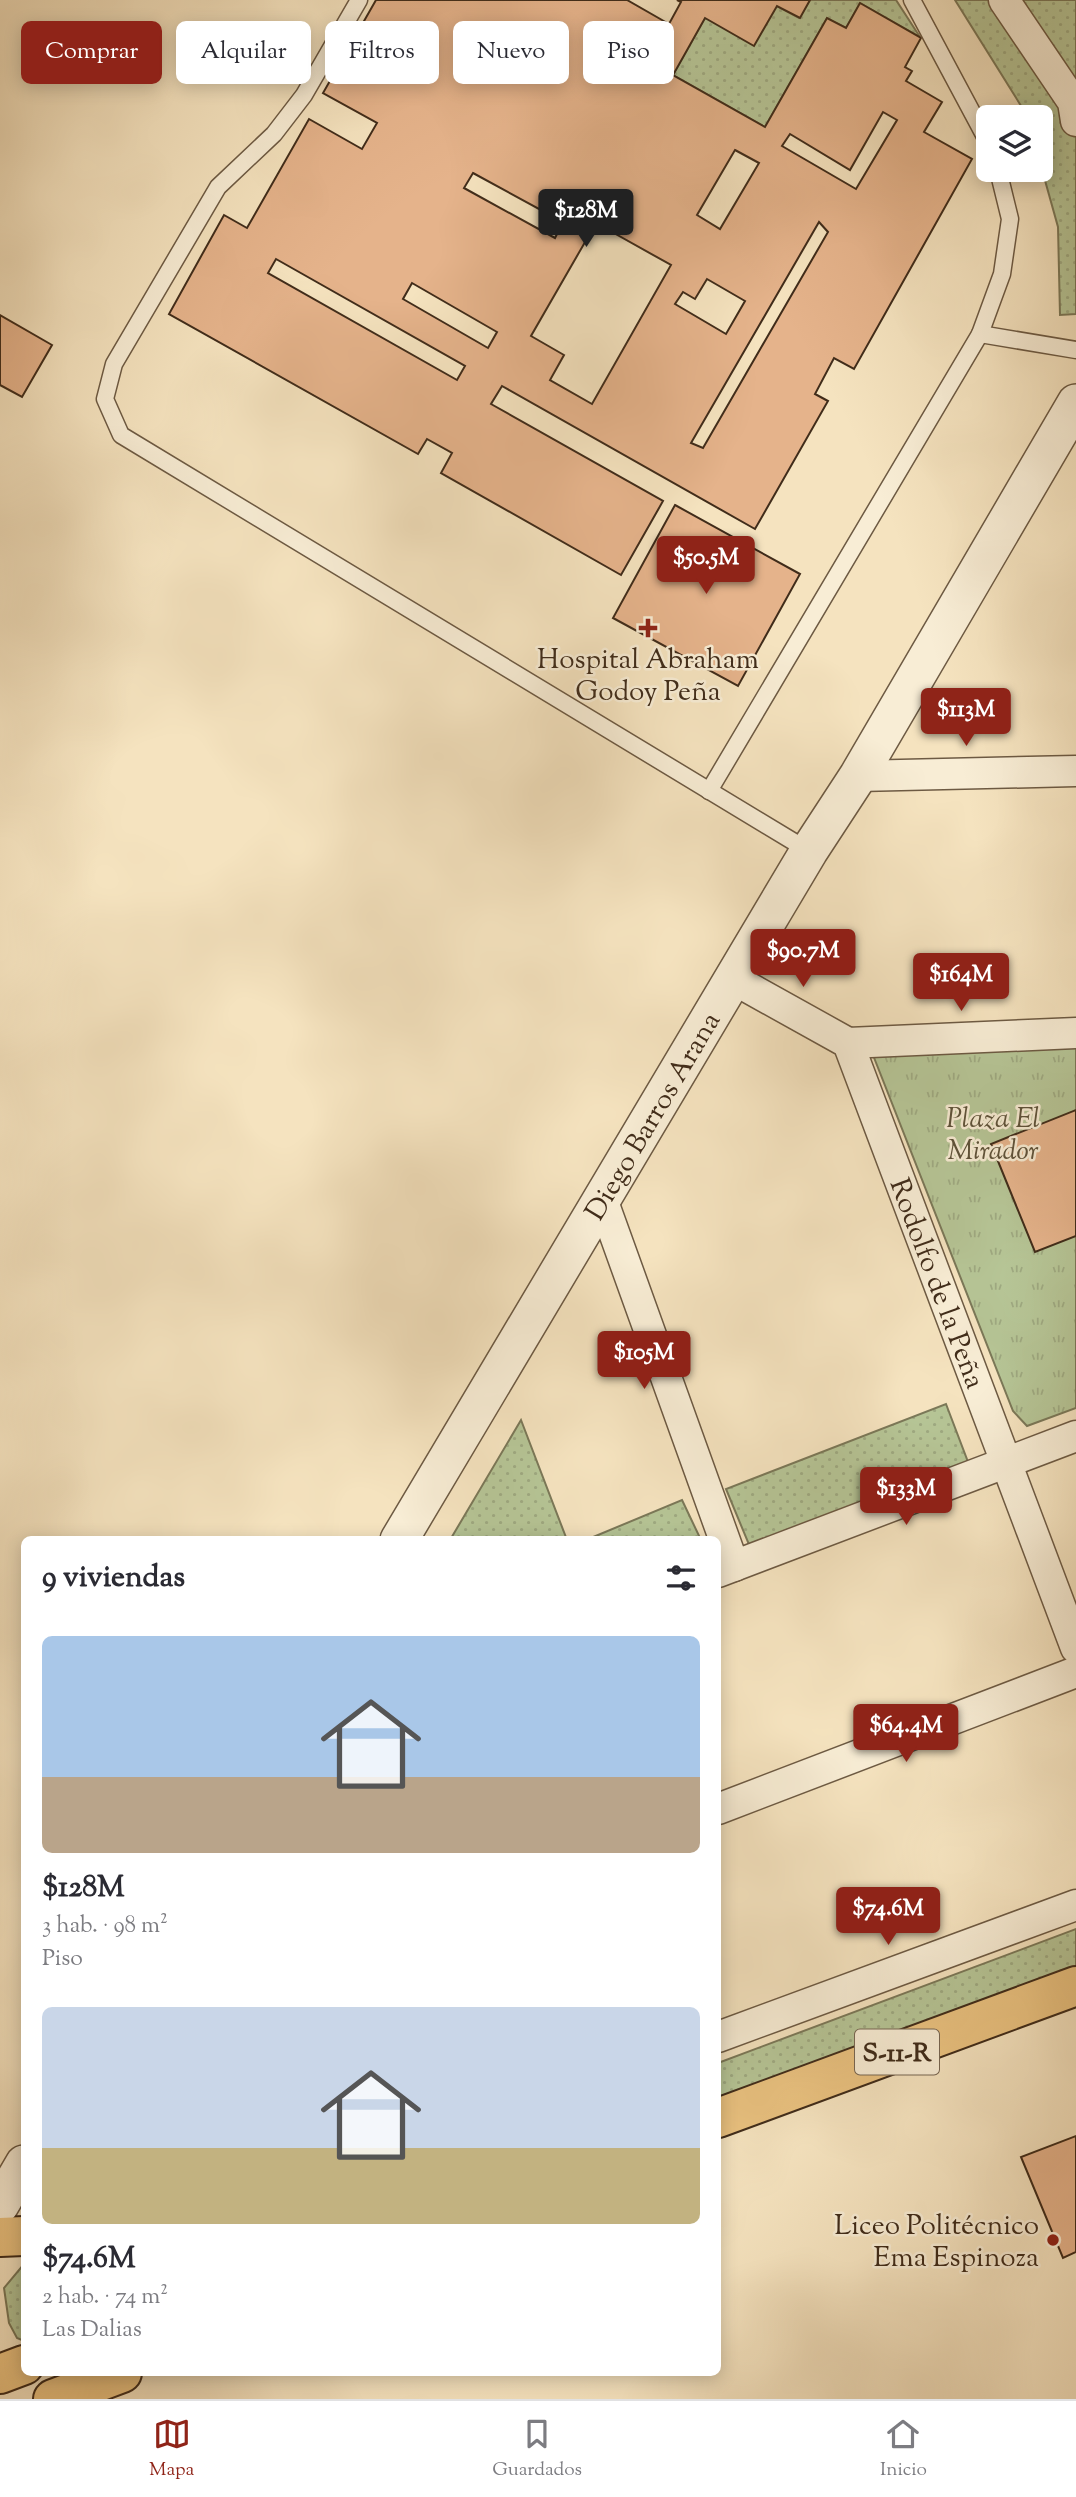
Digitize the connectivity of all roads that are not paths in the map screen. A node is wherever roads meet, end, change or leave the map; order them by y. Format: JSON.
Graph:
{"nodes":[{"id":1,"x":359,"y":0,"type":"edge"},
{"id":2,"x":912,"y":0,"type":"edge"},
{"id":3,"x":1004,"y":0,"type":"edge"},
{"id":4,"x":976,"y":120,"type":"edge"},
{"id":5,"x":1076,"y":121,"type":"edge"},
{"id":6,"x":1001,"y":182,"type":"edge"},
{"id":7,"x":980,"y":334,"type":"junction"},
{"id":8,"x":1076,"y":350,"type":"edge"},
{"id":9,"x":1076,"y":403,"type":"edge"},
{"id":10,"x":1076,"y":771,"type":"edge"},
{"id":11,"x":858,"y":776,"type":"junction"},
{"id":12,"x":709,"y":791,"type":"junction"},
{"id":13,"x":809,"y":851,"type":"junction"},
{"id":14,"x":733,"y":979,"type":"junction"},
{"id":15,"x":1076,"y":1033,"type":"edge"},
{"id":16,"x":848,"y":1043,"type":"junction"},
{"id":17,"x":602,"y":1199,"type":"junction"},
{"id":18,"x":1076,"y":1436,"type":"edge"},
{"id":19,"x":1006,"y":1462,"type":"junction"},
{"id":20,"x":401,"y":1536,"type":"edge"},
{"id":21,"x":715,"y":1536,"type":"edge"},
{"id":22,"x":726,"y":1569,"type":"edge"},
{"id":23,"x":1076,"y":1648,"type":"edge"},
{"id":24,"x":1076,"y":1672,"type":"edge"},
{"id":25,"x":721,"y":1808,"type":"edge"},
{"id":26,"x":1076,"y":1905,"type":"edge"},
{"id":27,"x":1076,"y":1986,"type":"edge"},
{"id":28,"x":721,"y":2036,"type":"edge"},
{"id":29,"x":721,"y":2117,"type":"edge"},
{"id":30,"x":21,"y":2169,"type":"edge"},
{"id":31,"x":0,"y":2205,"type":"edge"},
{"id":32,"x":21,"y":2236,"type":"edge"},
{"id":33,"x":0,"y":2237,"type":"edge"},
{"id":34,"x":21,"y":2366,"type":"edge"},
{"id":35,"x":0,"y":2374,"type":"edge"},
{"id":36,"x":114,"y":2376,"type":"edge"},
{"id":37,"x":53,"y":2399,"type":"edge"}],
"edges":[{"from":1,"to":12,"type":"lane"},
{"from":2,"to":4,"type":"lane"},
{"from":3,"to":5,"type":"street"},
{"from":6,"to":7,"type":"lane"},
{"from":7,"to":8,"type":"lane"},
{"from":7,"to":12,"type":"lane"},
{"from":9,"to":11,"type":"street","name":"Diego Barros Arana"},
{"from":10,"to":11,"type":"street"},
{"from":11,"to":13,"type":"street","name":"Diego Barros Arana"},
{"from":12,"to":13,"type":"lane"},
{"from":13,"to":14,"type":"street","name":"Diego Barros Arana"},
{"from":14,"to":16,"type":"street"},
{"from":14,"to":17,"type":"street","name":"Diego Barros Arana"},
{"from":15,"to":16,"type":"street"},
{"from":16,"to":19,"type":"street","name":"Rodolfo de la Peña"},
{"from":17,"to":20,"type":"street","name":"Diego Barros Arana"},
{"from":17,"to":21,"type":"street"},
{"from":18,"to":19,"type":"street"},
{"from":19,"to":22,"type":"street"},
{"from":19,"to":23,"type":"street","name":"Rodolfo de la Peña"},
{"from":24,"to":25,"type":"street"},
{"from":26,"to":28,"type":"street"},
{"from":27,"to":29,"type":"highway","number":"S-11-R"},
{"from":30,"to":31,"type":"street"},
{"from":32,"to":33,"type":"highway"},
{"from":34,"to":35,"type":"highway"},
{"from":36,"to":37,"type":"highway"}]}
